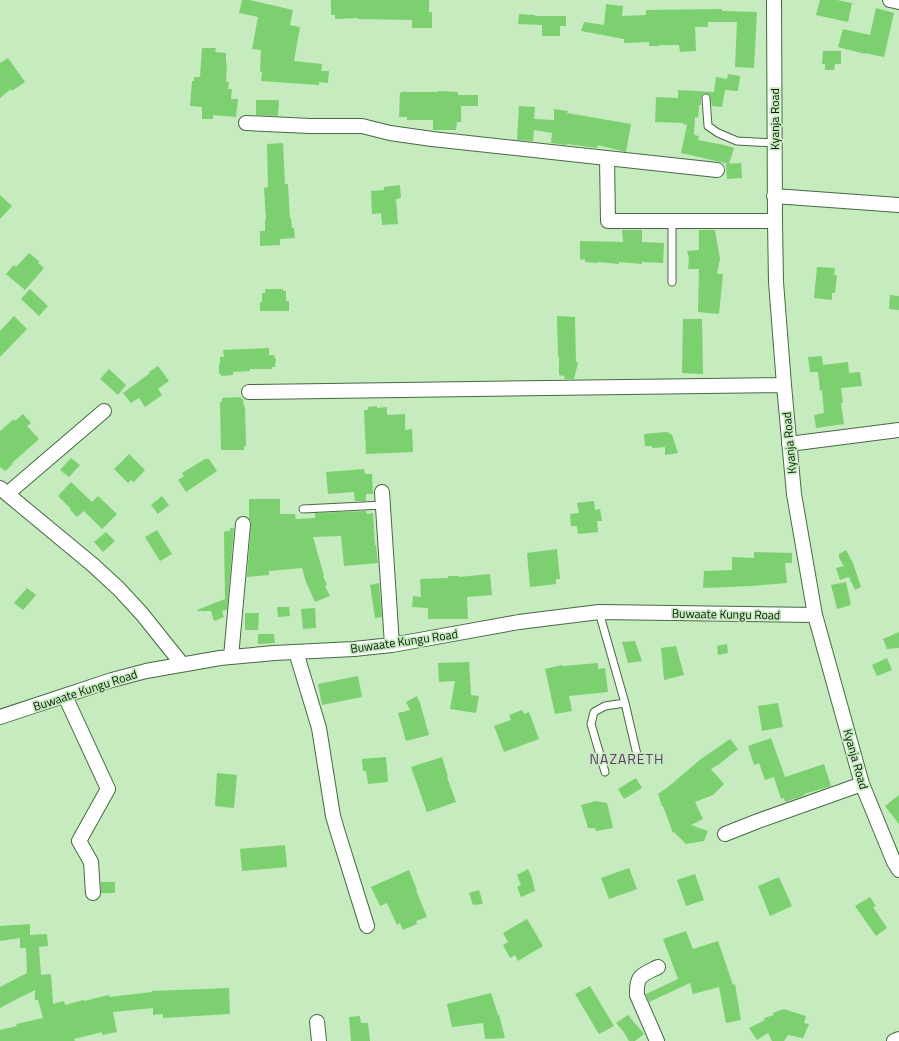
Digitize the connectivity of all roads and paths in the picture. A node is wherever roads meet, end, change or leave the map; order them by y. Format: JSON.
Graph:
{"nodes":[{"id":1,"x":774,"y":0,"type":"edge"},
{"id":2,"x":890,"y":0,"type":"edge"},
{"id":3,"x":899,"y":2,"type":"edge"},
{"id":4,"x":706,"y":98,"type":"dead end"},
{"id":5,"x":246,"y":124,"type":"dead end"},
{"id":6,"x":774,"y":143,"type":"junction"},
{"id":7,"x":607,"y":158,"type":"junction"},
{"id":8,"x":717,"y":170,"type":"dead end"},
{"id":9,"x":774,"y":196,"type":"junction"},
{"id":10,"x":899,"y":205,"type":"edge"},
{"id":11,"x":672,"y":221,"type":"junction"},
{"id":12,"x":775,"y":221,"type":"junction"},
{"id":13,"x":672,"y":282,"type":"dead end"},
{"id":14,"x":784,"y":385,"type":"junction"},
{"id":15,"x":248,"y":392,"type":"dead end"},
{"id":16,"x":104,"y":411,"type":"dead end"},
{"id":17,"x":899,"y":430,"type":"edge"},
{"id":18,"x":789,"y":444,"type":"junction"},
{"id":19,"x":4,"y":491,"type":"edge"},
{"id":20,"x":382,"y":499,"type":"joint"},
{"id":21,"x":303,"y":509,"type":"dead end"},
{"id":22,"x":243,"y":524,"type":"dead end"},
{"id":23,"x":599,"y":612,"type":"junction"},
{"id":24,"x":815,"y":615,"type":"junction"},
{"id":25,"x":392,"y":645,"type":"junction"},
{"id":26,"x":296,"y":652,"type":"junction"},
{"id":27,"x":231,"y":657,"type":"junction"},
{"id":28,"x":182,"y":664,"type":"junction"},
{"id":29,"x":65,"y":696,"type":"junction"},
{"id":30,"x":625,"y":703,"type":"junction"},
{"id":31,"x":0,"y":717,"type":"edge"},
{"id":32,"x":638,"y":759,"type":"dead end"},
{"id":33,"x":605,"y":772,"type":"dead end"},
{"id":34,"x":862,"y":784,"type":"junction"},
{"id":35,"x":725,"y":834,"type":"dead end"},
{"id":36,"x":899,"y":870,"type":"edge"},
{"id":37,"x":93,"y":893,"type":"dead end"},
{"id":38,"x":367,"y":926,"type":"dead end"},
{"id":39,"x":658,"y":967,"type":"dead end"},
{"id":40,"x":317,"y":1022,"type":"dead end"},
{"id":41,"x":899,"y":1039,"type":"edge"},
{"id":42,"x":319,"y":1041,"type":"edge"},
{"id":43,"x":657,"y":1041,"type":"edge"},
{"id":44,"x":894,"y":1041,"type":"edge"}],
"edges":[{"from":1,"to":6,"type":"street","name":"Kyanja Road"},
{"from":2,"to":3,"type":"street"},
{"from":4,"to":6,"type":"lane"},
{"from":5,"to":7,"type":"street"},
{"from":6,"to":9,"type":"street","name":"Kyanja Road"},
{"from":7,"to":8,"type":"street"},
{"from":7,"to":11,"type":"street"},
{"from":9,"to":10,"type":"street"},
{"from":9,"to":12,"type":"street","name":"Kyanja Road"},
{"from":11,"to":12,"type":"street"},
{"from":11,"to":13,"type":"lane"},
{"from":12,"to":14,"type":"street","name":"Kyanja Road"},
{"from":14,"to":15,"type":"street"},
{"from":14,"to":18,"type":"street","name":"Kyanja Road"},
{"from":16,"to":19,"type":"street"},
{"from":17,"to":18,"type":"street"},
{"from":18,"to":24,"type":"street","name":"Kyanja Road"},
{"from":19,"to":28,"type":"street"},
{"from":20,"to":21,"type":"lane"},
{"from":20,"to":25,"type":"street"},
{"from":22,"to":27,"type":"street"},
{"from":23,"to":24,"type":"street","name":"Buwaate Kungu Road"},
{"from":23,"to":25,"type":"street","name":"Buwaate Kungu Road"},
{"from":23,"to":30,"type":"lane"},
{"from":24,"to":34,"type":"street","name":"Kyanja Road"},
{"from":25,"to":26,"type":"street","name":"Buwaate Kungu Road"},
{"from":26,"to":27,"type":"street","name":"Buwaate Kungu Road"},
{"from":26,"to":38,"type":"street"},
{"from":27,"to":28,"type":"street","name":"Buwaate Kungu Road"},
{"from":28,"to":29,"type":"street","name":"Buwaate Kungu Road"},
{"from":29,"to":31,"type":"street","name":"Buwaate Kungu Road"},
{"from":29,"to":37,"type":"street"},
{"from":30,"to":32,"type":"lane"},
{"from":30,"to":33,"type":"lane"},
{"from":34,"to":35,"type":"street"},
{"from":34,"to":36,"type":"street","name":"Kyanja Road"},
{"from":39,"to":43,"type":"street"},
{"from":40,"to":42,"type":"street"},
{"from":41,"to":44,"type":"street"}]}
